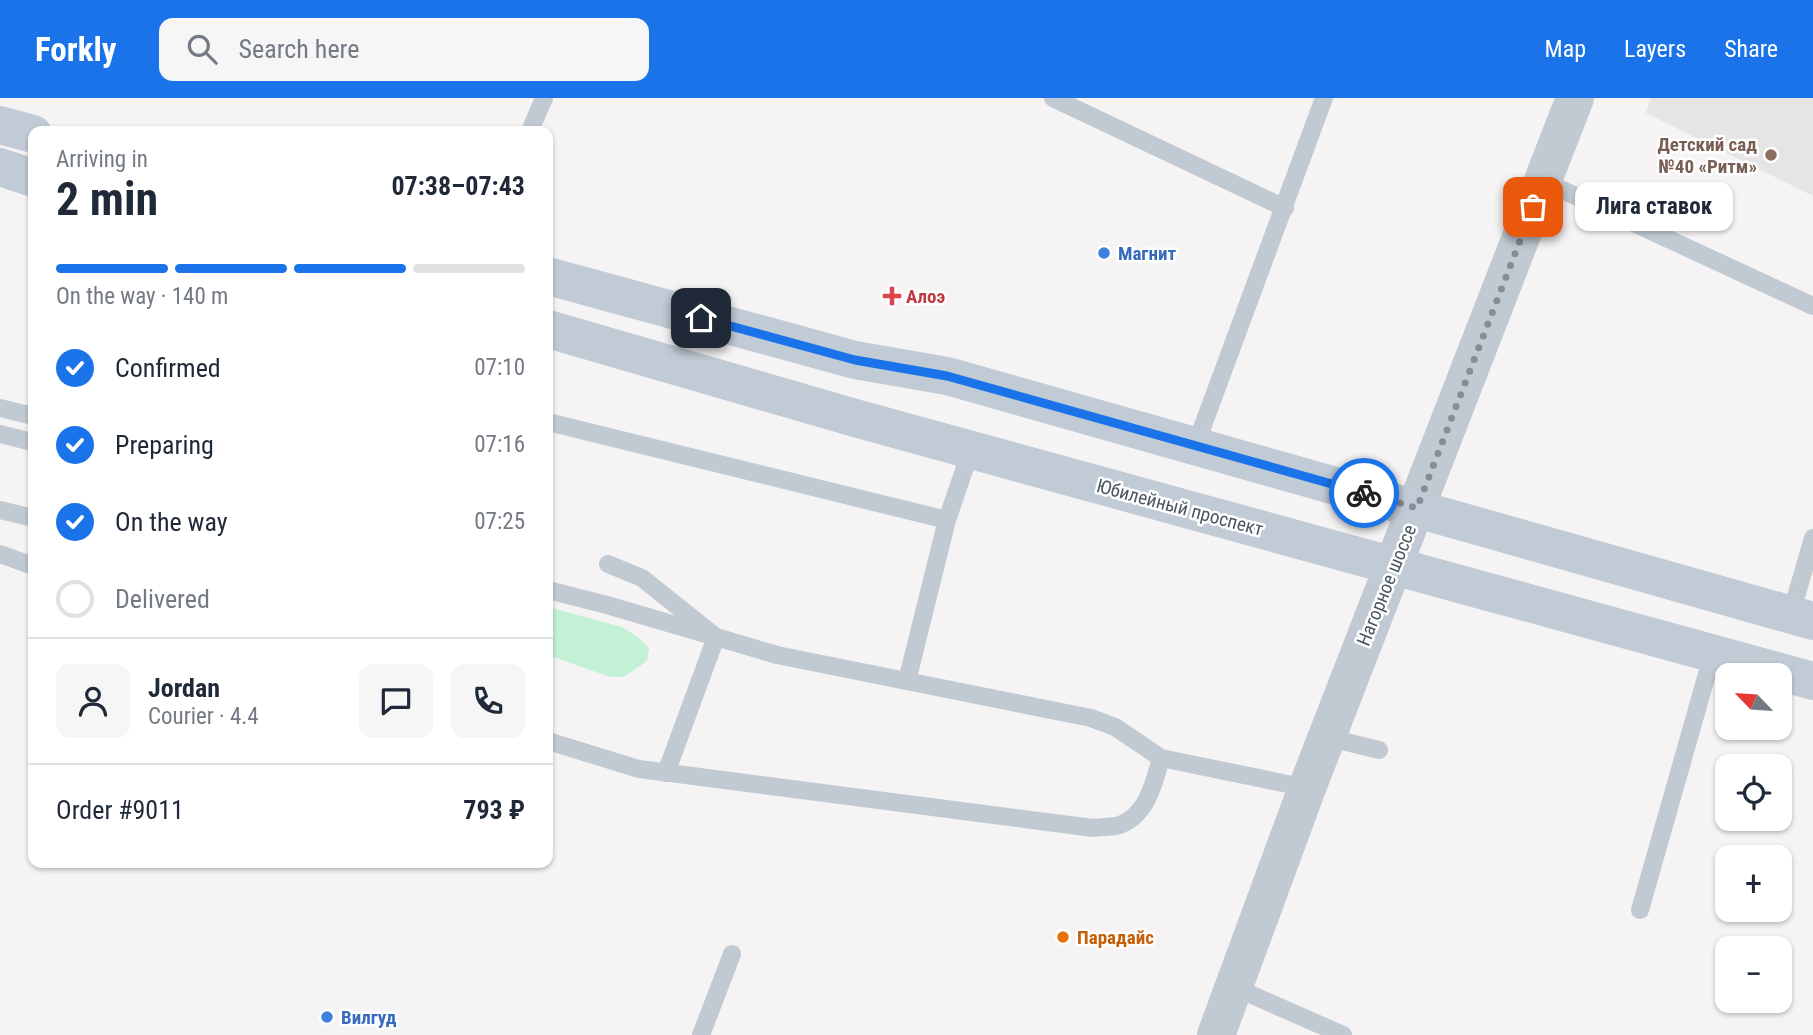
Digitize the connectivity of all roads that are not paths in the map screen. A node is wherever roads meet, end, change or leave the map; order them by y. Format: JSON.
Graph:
{"nodes":[{"id":1,"x":544,"y":98,"type":"edge"},
{"id":2,"x":1054,"y":98,"type":"edge"},
{"id":3,"x":1324,"y":98,"type":"edge"},
{"id":4,"x":1575,"y":98,"type":"edge"},
{"id":5,"x":0,"y":125,"type":"edge"},
{"id":6,"x":532,"y":126,"type":"edge"},
{"id":7,"x":28,"y":133,"type":"edge"},
{"id":8,"x":0,"y":167,"type":"edge"},
{"id":9,"x":28,"y":176,"type":"edge"},
{"id":10,"x":1543,"y":181,"type":"junction"},
{"id":11,"x":1285,"y":208,"type":"junction"},
{"id":12,"x":553,"y":277,"type":"edge"},
{"id":13,"x":1813,"y":306,"type":"edge"},
{"id":14,"x":553,"y":330,"type":"edge"},
{"id":15,"x":0,"y":408,"type":"edge"},
{"id":16,"x":28,"y":415,"type":"edge"},
{"id":17,"x":553,"y":423,"type":"edge"},
{"id":18,"x":0,"y":434,"type":"edge"},
{"id":19,"x":28,"y":441,"type":"dead end"},
{"id":20,"x":1195,"y":447,"type":"junction"},
{"id":21,"x":971,"y":450,"type":"junction"},
{"id":22,"x":1417,"y":508,"type":"junction"},
{"id":23,"x":0,"y":510,"type":"edge"},
{"id":24,"x":28,"y":517,"type":"edge"},
{"id":25,"x":947,"y":520,"type":"junction"},
{"id":26,"x":1813,"y":538,"type":"edge"},
{"id":27,"x":0,"y":554,"type":"edge"},
{"id":28,"x":28,"y":564,"type":"edge"},
{"id":29,"x":608,"y":564,"type":"dead end"},
{"id":30,"x":1393,"y":566,"type":"junction"},
{"id":31,"x":553,"y":591,"type":"edge"},
{"id":32,"x":1802,"y":617,"type":"edge"},
{"id":33,"x":716,"y":637,"type":"junction"},
{"id":34,"x":1713,"y":653,"type":"junction"},
{"id":35,"x":907,"y":681,"type":"junction"},
{"id":36,"x":1813,"y":681,"type":"edge"},
{"id":37,"x":1326,"y":737,"type":"junction"},
{"id":38,"x":553,"y":743,"type":"edge"},
{"id":39,"x":1379,"y":750,"type":"dead end"},
{"id":40,"x":1161,"y":758,"type":"junction"},
{"id":41,"x":666,"y":773,"type":"junction"},
{"id":42,"x":1307,"y":788,"type":"junction"},
{"id":43,"x":1640,"y":911,"type":"dead end"},
{"id":44,"x":732,"y":954,"type":"dead end"},
{"id":45,"x":1234,"y":987,"type":"junction"},
{"id":46,"x":701,"y":1035,"type":"edge"},
{"id":47,"x":1216,"y":1035,"type":"edge"},
{"id":48,"x":1343,"y":1035,"type":"edge"}],
"edges":[{"from":1,"to":6,"type":"lane"},
{"from":2,"to":11,"type":"lane"},
{"from":3,"to":11,"type":"lane"},
{"from":4,"to":10,"type":"street","name":"Нагорное шоссе"},
{"from":5,"to":7,"type":"main road"},
{"from":8,"to":9,"type":"main road"},
{"from":10,"to":13,"type":"lane"},
{"from":10,"to":22,"type":"street","name":"Нагорное шоссе"},
{"from":11,"to":20,"type":"lane"},
{"from":12,"to":20,"type":"main road"},
{"from":14,"to":21,"type":"main road","name":"Юбилейный проспект"},
{"from":15,"to":16,"type":"lane"},
{"from":17,"to":25,"type":"lane"},
{"from":18,"to":19,"type":"lane"},
{"from":20,"to":22,"type":"main road"},
{"from":21,"to":25,"type":"lane"},
{"from":21,"to":30,"type":"main road","name":"Юбилейный проспект"},
{"from":22,"to":30,"type":"street","name":"Нагорное шоссе"},
{"from":22,"to":32,"type":"main road"},
{"from":23,"to":24,"type":"lane"},
{"from":25,"to":35,"type":"lane"},
{"from":26,"to":32,"type":"lane"},
{"from":27,"to":28,"type":"lane"},
{"from":29,"to":33,"type":"lane"},
{"from":30,"to":34,"type":"main road","name":"Юбилейный проспект"},
{"from":30,"to":37,"type":"street","name":"Нагорное шоссе"},
{"from":31,"to":33,"type":"lane"},
{"from":33,"to":35,"type":"lane"},
{"from":33,"to":41,"type":"lane"},
{"from":34,"to":36,"type":"main road","name":"Юбилейный проспект"},
{"from":34,"to":43,"type":"lane"},
{"from":35,"to":40,"type":"lane"},
{"from":37,"to":39,"type":"lane"},
{"from":37,"to":42,"type":"street","name":"Нагорное шоссе"},
{"from":38,"to":41,"type":"lane"},
{"from":40,"to":41,"type":"lane"},
{"from":40,"to":42,"type":"lane"},
{"from":42,"to":45,"type":"street","name":"Нагорное шоссе"},
{"from":44,"to":46,"type":"lane"},
{"from":45,"to":47,"type":"street","name":"Нагорное шоссе"},
{"from":45,"to":48,"type":"lane"}]}
